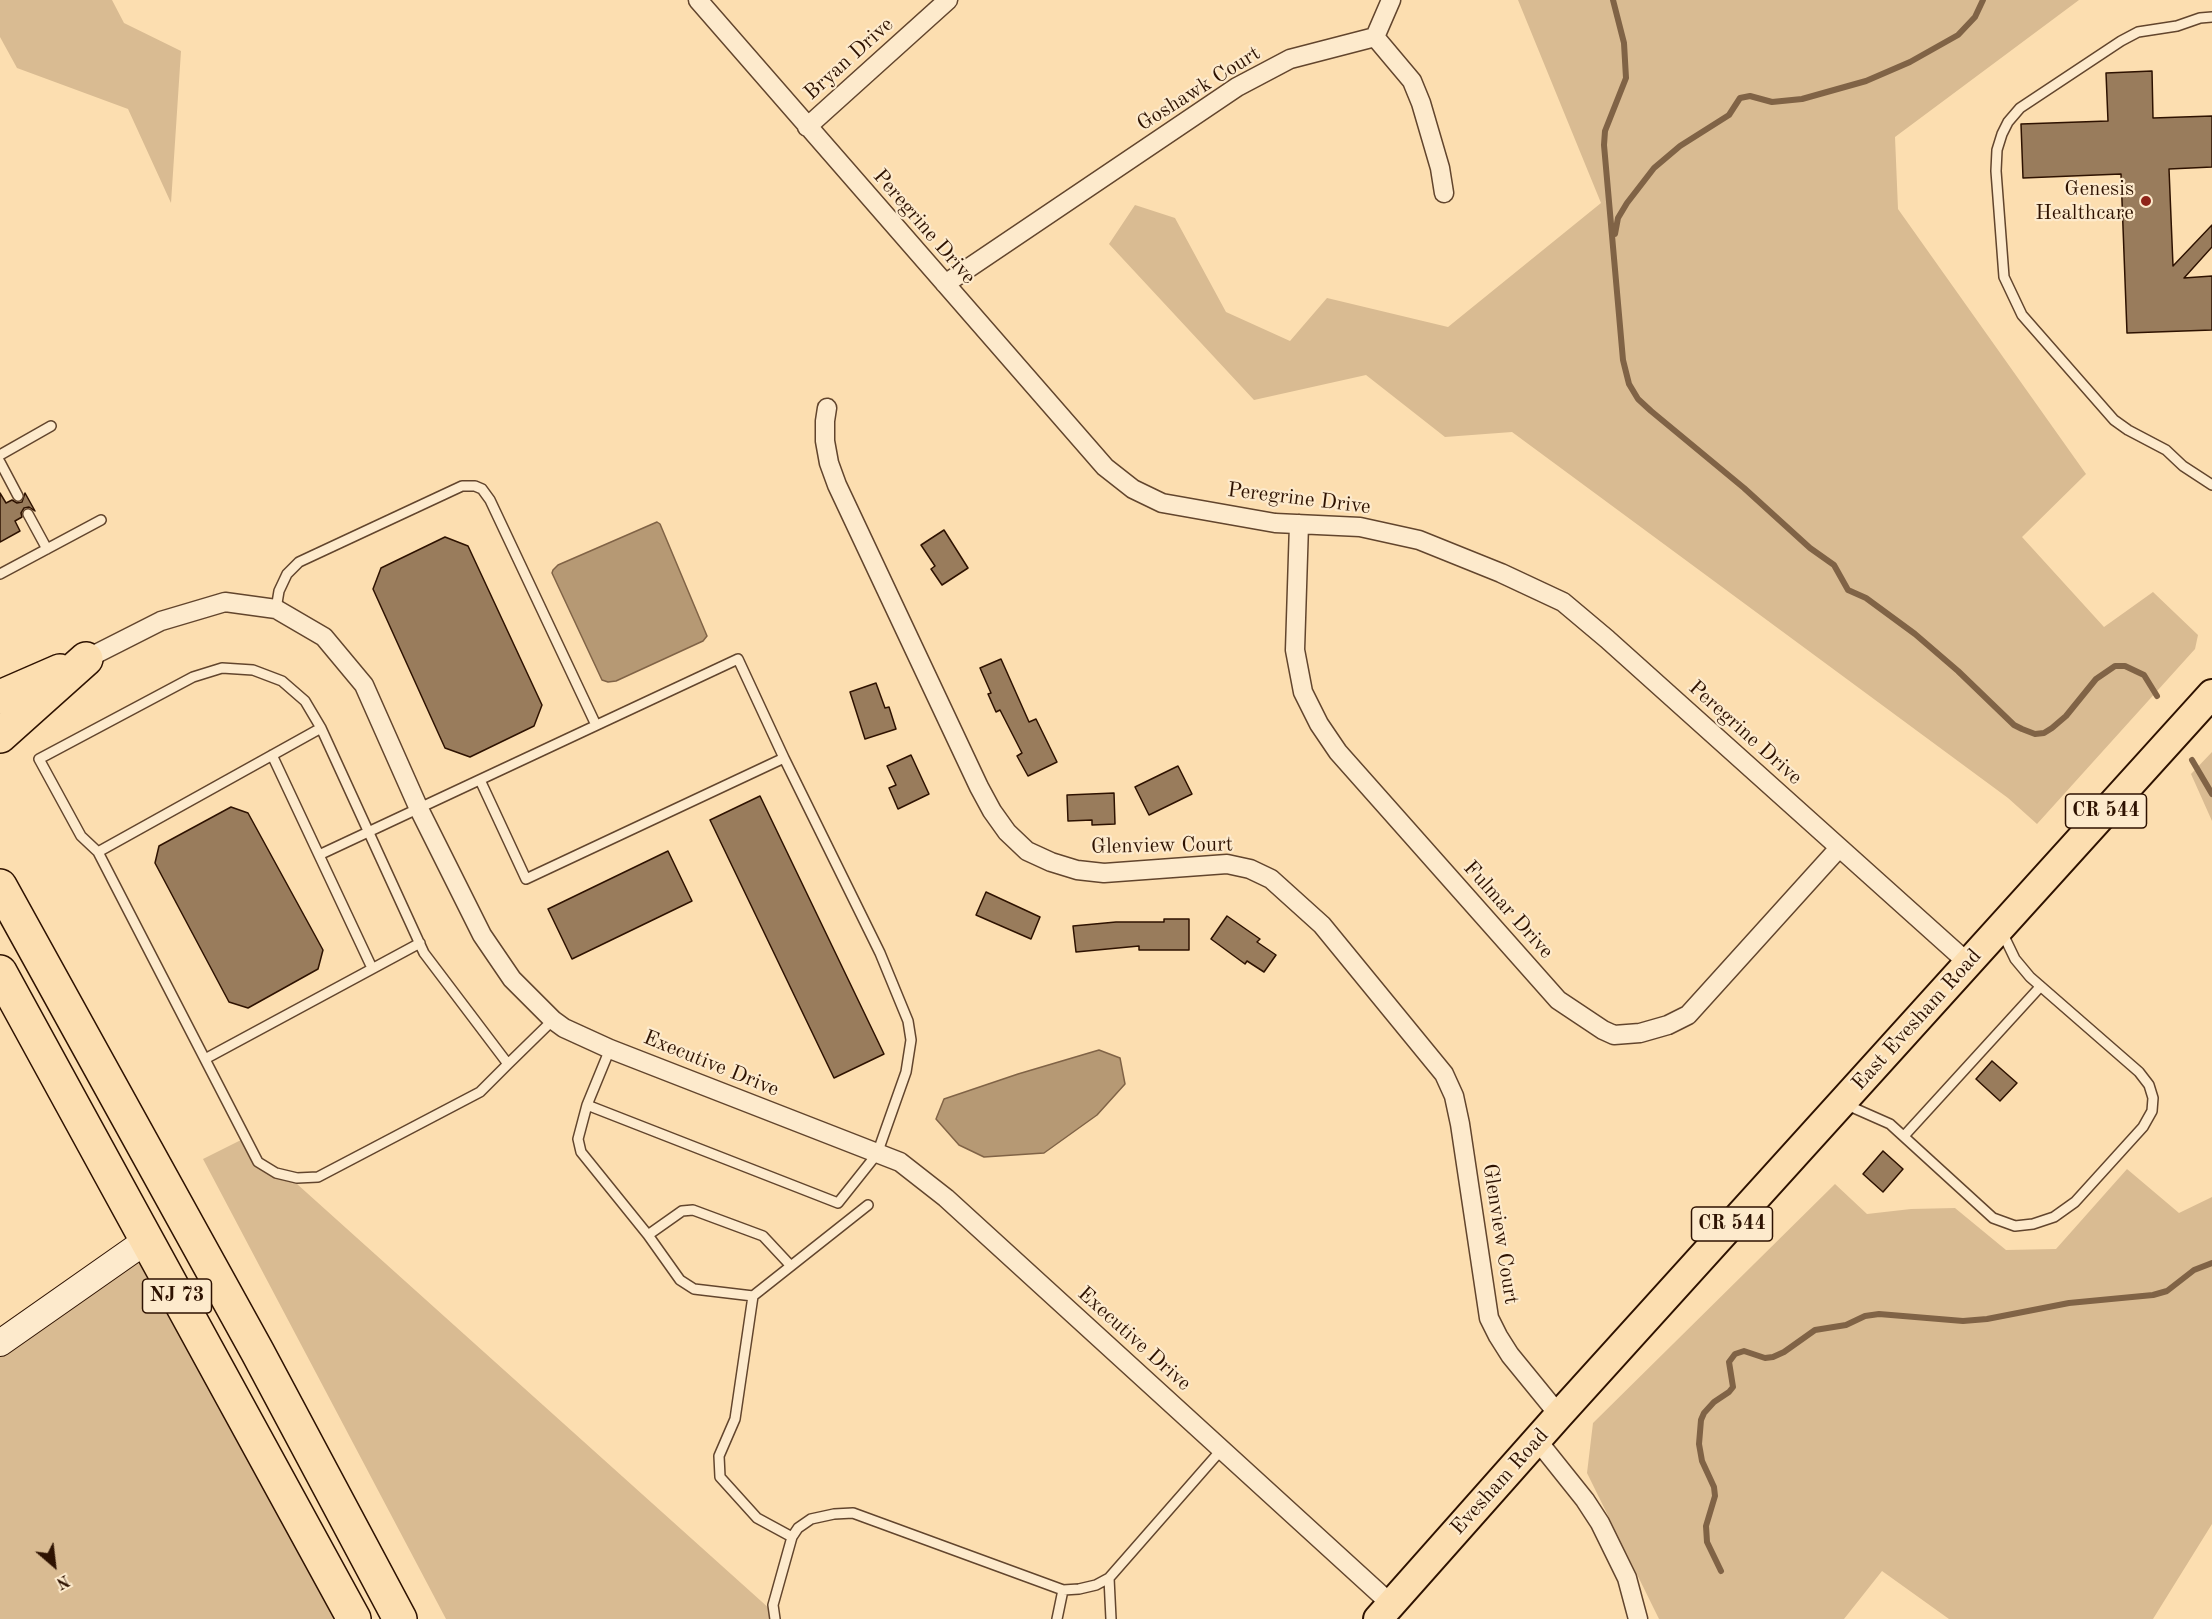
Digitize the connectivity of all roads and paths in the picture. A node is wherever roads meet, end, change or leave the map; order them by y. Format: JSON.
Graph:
{"nodes":[{"id":1,"x":698,"y":0,"type":"edge"},
{"id":2,"x":948,"y":0,"type":"edge"},
{"id":3,"x":1391,"y":0,"type":"edge"},
{"id":4,"x":2212,"y":17,"type":"edge"},
{"id":5,"x":1375,"y":37,"type":"junction"},
{"id":6,"x":807,"y":127,"type":"junction"},
{"id":7,"x":1444,"y":193,"type":"dead end"},
{"id":8,"x":945,"y":284,"type":"junction"},
{"id":9,"x":827,"y":408,"type":"dead end"},
{"id":10,"x":51,"y":426,"type":"dead end"},
{"id":11,"x":0,"y":455,"type":"edge"},
{"id":12,"x":0,"y":462,"type":"edge"},
{"id":13,"x":2212,"y":485,"type":"edge"},
{"id":14,"x":18,"y":496,"type":"dead end"},
{"id":15,"x":28,"y":514,"type":"dead end"},
{"id":16,"x":101,"y":520,"type":"dead end"},
{"id":17,"x":1299,"y":524,"type":"junction"},
{"id":18,"x":47,"y":549,"type":"junction"},
{"id":19,"x":0,"y":574,"type":"edge"},
{"id":20,"x":276,"y":609,"type":"junction"},
{"id":21,"x":86,"y":659,"type":"junction"},
{"id":22,"x":2212,"y":694,"type":"edge"},
{"id":23,"x":0,"y":697,"type":"edge"},
{"id":24,"x":596,"y":725,"type":"junction"},
{"id":25,"x":321,"y":728,"type":"junction"},
{"id":26,"x":0,"y":736,"type":"edge"},
{"id":27,"x":272,"y":755,"type":"junction"},
{"id":28,"x":784,"y":758,"type":"junction"},
{"id":29,"x":480,"y":780,"type":"junction"},
{"id":30,"x":419,"y":809,"type":"junction"},
{"id":31,"x":369,"y":832,"type":"junction"},
{"id":32,"x":1839,"y":848,"type":"junction"},
{"id":33,"x":98,"y":852,"type":"junction"},
{"id":34,"x":319,"y":855,"type":"junction"},
{"id":35,"x":0,"y":886,"type":"edge"},
{"id":36,"x":2000,"y":928,"type":"junction"},
{"id":37,"x":420,"y":943,"type":"junction"},
{"id":38,"x":1968,"y":963,"type":"junction"},
{"id":39,"x":372,"y":968,"type":"junction"},
{"id":40,"x":0,"y":972,"type":"edge"},
{"id":41,"x":2040,"y":987,"type":"junction"},
{"id":42,"x":553,"y":1020,"type":"junction"},
{"id":43,"x":610,"y":1049,"type":"junction"},
{"id":44,"x":205,"y":1059,"type":"junction"},
{"id":45,"x":508,"y":1064,"type":"junction"},
{"id":46,"x":1842,"y":1103,"type":"junction"},
{"id":47,"x":587,"y":1106,"type":"junction"},
{"id":48,"x":1904,"y":1136,"type":"junction"},
{"id":49,"x":877,"y":1154,"type":"junction"},
{"id":50,"x":868,"y":1205,"type":"dead end"},
{"id":51,"x":648,"y":1235,"type":"junction"},
{"id":52,"x":147,"y":1240,"type":"junction"},
{"id":53,"x":791,"y":1266,"type":"junction"},
{"id":54,"x":216,"y":1280,"type":"junction"},
{"id":55,"x":753,"y":1296,"type":"junction"},
{"id":56,"x":0,"y":1343,"type":"edge"},
{"id":57,"x":1622,"y":1346,"type":"joint"},
{"id":58,"x":1559,"y":1415,"type":"junction"},
{"id":59,"x":1537,"y":1440,"type":"junction"},
{"id":60,"x":1222,"y":1449,"type":"junction"},
{"id":61,"x":792,"y":1537,"type":"junction"},
{"id":62,"x":1108,"y":1578,"type":"junction"},
{"id":63,"x":1063,"y":1590,"type":"junction"},
{"id":64,"x":1385,"y":1612,"type":"edge"},
{"id":65,"x":354,"y":1619,"type":"edge"},
{"id":66,"x":400,"y":1619,"type":"edge"},
{"id":67,"x":775,"y":1619,"type":"edge"},
{"id":68,"x":1057,"y":1619,"type":"edge"},
{"id":69,"x":1111,"y":1619,"type":"edge"},
{"id":70,"x":1638,"y":1619,"type":"edge"}],
"edges":[{"from":1,"to":6,"type":"street","name":"Peregrine Drive"},
{"from":2,"to":6,"type":"street","name":"Bryan Drive"},
{"from":3,"to":5,"type":"street"},
{"from":4,"to":13,"type":"lane"},
{"from":5,"to":7,"type":"street"},
{"from":5,"to":8,"type":"street","name":"Goshawk Court"},
{"from":6,"to":8,"type":"street","name":"Peregrine Drive"},
{"from":8,"to":17,"type":"street","name":"Peregrine Drive"},
{"from":9,"to":58,"type":"street","name":"Glenview Court"},
{"from":10,"to":11,"type":"lane"},
{"from":12,"to":14,"type":"lane"},
{"from":15,"to":18,"type":"lane"},
{"from":16,"to":18,"type":"lane"},
{"from":17,"to":32,"type":"street","name":"Peregrine Drive"},
{"from":17,"to":32,"type":"street","name":"Fulmar Drive"},
{"from":18,"to":19,"type":"lane"},
{"from":20,"to":21,"type":"street","name":"Executive Drive"},
{"from":20,"to":24,"type":"lane"},
{"from":20,"to":30,"type":"street","name":"Executive Drive"},
{"from":21,"to":23,"type":"highway"},
{"from":21,"to":26,"type":"highway"},
{"from":22,"to":36,"type":"main road","name":"East Evesham Road","number":"CR 544"},
{"from":24,"to":28,"type":"lane"},
{"from":24,"to":29,"type":"lane"},
{"from":25,"to":27,"type":"lane"},
{"from":25,"to":31,"type":"lane"},
{"from":25,"to":33,"type":"lane"},
{"from":27,"to":33,"type":"lane"},
{"from":27,"to":34,"type":"lane"},
{"from":28,"to":29,"type":"lane"},
{"from":28,"to":49,"type":"lane"},
{"from":29,"to":30,"type":"lane"},
{"from":30,"to":31,"type":"lane"},
{"from":30,"to":42,"type":"street","name":"Executive Drive"},
{"from":31,"to":34,"type":"lane"},
{"from":31,"to":37,"type":"lane"},
{"from":32,"to":38,"type":"street","name":"Peregrine Drive"},
{"from":33,"to":44,"type":"lane"},
{"from":34,"to":39,"type":"lane"},
{"from":35,"to":54,"type":"highway","number":"NJ 73"},
{"from":36,"to":38,"type":"main road","name":"East Evesham Road","number":"CR 544"},
{"from":36,"to":41,"type":"lane"},
{"from":37,"to":39,"type":"lane"},
{"from":37,"to":45,"type":"lane"},
{"from":38,"to":46,"type":"main road","name":"East Evesham Road","number":"CR 544"},
{"from":39,"to":44,"type":"lane"},
{"from":40,"to":52,"type":"highway","number":"NJ 73"},
{"from":41,"to":48,"type":"lane"},
{"from":41,"to":48,"type":"lane"},
{"from":42,"to":43,"type":"street","name":"Executive Drive"},
{"from":42,"to":45,"type":"lane"},
{"from":43,"to":47,"type":"lane"},
{"from":43,"to":49,"type":"street","name":"Executive Drive"},
{"from":44,"to":45,"type":"lane"},
{"from":46,"to":48,"type":"lane"},
{"from":46,"to":57,"type":"main road","name":"East Evesham Road","number":"CR 544"},
{"from":47,"to":49,"type":"lane"},
{"from":47,"to":51,"type":"lane"},
{"from":49,"to":60,"type":"street","name":"Executive Drive"},
{"from":50,"to":53,"type":"lane"},
{"from":51,"to":53,"type":"lane"},
{"from":51,"to":55,"type":"lane"},
{"from":52,"to":54,"type":"highway"},
{"from":52,"to":56,"type":"street"},
{"from":52,"to":65,"type":"highway","number":"NJ 73"},
{"from":53,"to":55,"type":"lane"},
{"from":54,"to":66,"type":"highway","number":"NJ 73"},
{"from":55,"to":61,"type":"lane"},
{"from":57,"to":58,"type":"main road","name":"Evesham Road","number":"CR 544"},
{"from":58,"to":59,"type":"main road","name":"Evesham Road","number":"CR 544"},
{"from":59,"to":64,"type":"main road","name":"Evesham Road","number":"CR 544"},
{"from":59,"to":70,"type":"street"},
{"from":60,"to":62,"type":"lane"},
{"from":60,"to":64,"type":"street","name":"Executive Drive"},
{"from":61,"to":63,"type":"lane"},
{"from":61,"to":67,"type":"lane"},
{"from":62,"to":63,"type":"lane"},
{"from":62,"to":69,"type":"lane"},
{"from":63,"to":68,"type":"lane"}]}
